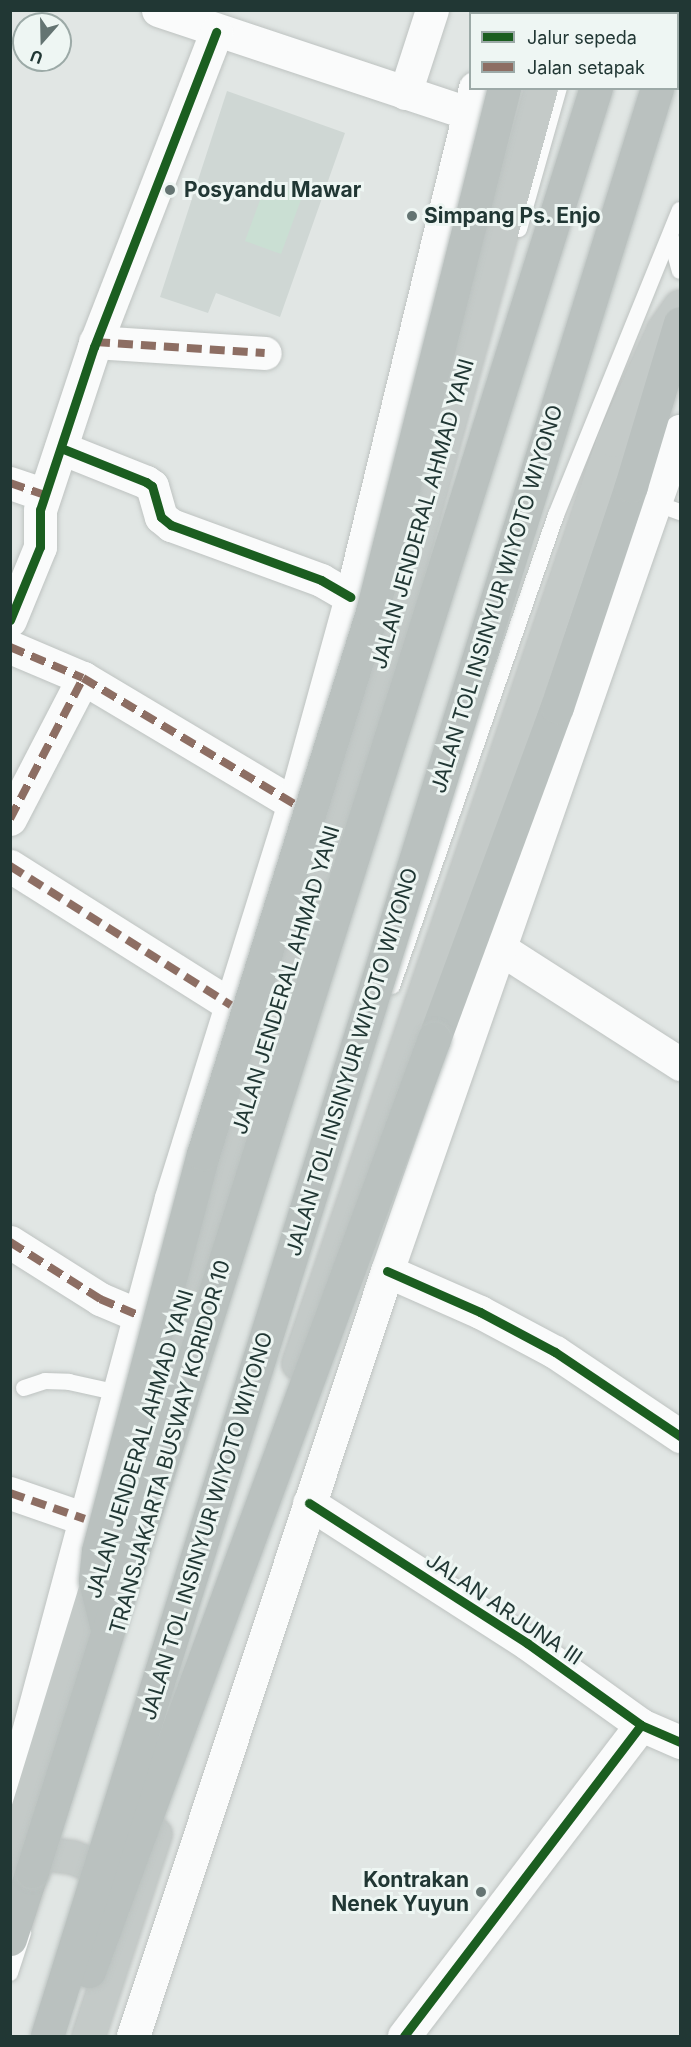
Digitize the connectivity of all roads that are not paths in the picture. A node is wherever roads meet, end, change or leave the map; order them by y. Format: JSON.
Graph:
{"nodes":[{"id":1,"x":432,"y":10,"type":"edge"},
{"id":2,"x":174,"y":13,"type":"edge"},
{"id":3,"x":216,"y":32,"type":"junction"},
{"id":4,"x":503,"y":90,"type":"edge"},
{"id":5,"x":540,"y":90,"type":"edge"},
{"id":6,"x":558,"y":90,"type":"edge"},
{"id":7,"x":595,"y":90,"type":"edge"},
{"id":8,"x":656,"y":90,"type":"edge"},
{"id":9,"x":405,"y":93,"type":"junction"},
{"id":10,"x":471,"y":101,"type":"edge"},
{"id":11,"x":681,"y":210,"type":"edge"},
{"id":12,"x":671,"y":238,"type":"junction"},
{"id":13,"x":681,"y":271,"type":"edge"},
{"id":14,"x":681,"y":306,"type":"edge"},
{"id":15,"x":681,"y":323,"type":"edge"},
{"id":16,"x":95,"y":342,"type":"junction"},
{"id":17,"x":266,"y":353,"type":"dead end"},
{"id":18,"x":681,"y":431,"type":"edge"},
{"id":19,"x":61,"y":448,"type":"junction"},
{"id":20,"x":10,"y":483,"type":"edge"},
{"id":21,"x":44,"y":495,"type":"junction"},
{"id":22,"x":668,"y":508,"type":"edge"},
{"id":23,"x":351,"y":597,"type":"junction"},
{"id":24,"x":10,"y":620,"type":"edge"},
{"id":25,"x":10,"y":647,"type":"edge"},
{"id":26,"x":83,"y":678,"type":"junction"},
{"id":27,"x":294,"y":804,"type":"junction"},
{"id":28,"x":10,"y":819,"type":"edge"},
{"id":29,"x":10,"y":866,"type":"edge"},
{"id":30,"x":501,"y":949,"type":"junction"},
{"id":31,"x":231,"y":1005,"type":"junction"},
{"id":32,"x":681,"y":1064,"type":"edge"},
{"id":33,"x":10,"y":1242,"type":"edge"},
{"id":34,"x":387,"y":1271,"type":"junction"},
{"id":35,"x":140,"y":1316,"type":"junction"},
{"id":36,"x":24,"y":1388,"type":"dead end"},
{"id":37,"x":119,"y":1393,"type":"junction"},
{"id":38,"x":681,"y":1436,"type":"edge"},
{"id":39,"x":10,"y":1493,"type":"edge"},
{"id":40,"x":309,"y":1503,"type":"junction"},
{"id":41,"x":85,"y":1519,"type":"junction"},
{"id":42,"x":107,"y":1629,"type":"junction"},
{"id":43,"x":641,"y":1725,"type":"junction"},
{"id":44,"x":681,"y":1742,"type":"edge"},
{"id":45,"x":10,"y":1799,"type":"edge"},
{"id":46,"x":49,"y":1854,"type":"junction"},
{"id":47,"x":88,"y":1863,"type":"junction"},
{"id":48,"x":10,"y":1868,"type":"edge"},
{"id":49,"x":131,"y":1911,"type":"junction"},
{"id":50,"x":10,"y":1939,"type":"edge"},
{"id":51,"x":10,"y":1972,"type":"edge"},
{"id":52,"x":30,"y":2037,"type":"edge"},
{"id":53,"x":47,"y":2037,"type":"edge"},
{"id":54,"x":65,"y":2037,"type":"edge"},
{"id":55,"x":88,"y":2037,"type":"edge"},
{"id":56,"x":133,"y":2037,"type":"edge"},
{"id":57,"x":404,"y":2037,"type":"edge"}],
"edges":[{"from":1,"to":9,"type":"street"},
{"from":2,"to":3,"type":"street"},
{"from":3,"to":9,"type":"street"},
{"from":3,"to":16,"type":"street"},
{"from":4,"to":42,"type":"highway","bridge":true},
{"from":5,"to":48,"type":"highway","name":"JALAN JENDERAL AHMAD YANI"},
{"from":6,"to":46,"type":"lane","name":"TRANSJAKARTA BUSWAY KORIDOR 10"},
{"from":7,"to":42,"type":"highway","bridge":true},
{"from":8,"to":53,"type":"highway","name":"JALAN TOL INSINYUR WIYOTO WIYONO","bridge":true},
{"from":9,"to":10,"type":"street"},
{"from":10,"to":23,"type":"street","name":"JALAN JENDERAL AHMAD YANI"},
{"from":11,"to":12,"type":"lane"},
{"from":12,"to":13,"type":"lane"},
{"from":12,"to":47,"type":"lane"},
{"from":14,"to":49,"type":"highway"},
{"from":15,"to":54,"type":"highway","bridge":true},
{"from":16,"to":17,"type":"street"},
{"from":16,"to":19,"type":"street"},
{"from":18,"to":22,"type":"street"},
{"from":19,"to":21,"type":"street"},
{"from":19,"to":23,"type":"street"},
{"from":20,"to":21,"type":"street"},
{"from":21,"to":24,"type":"street"},
{"from":22,"to":30,"type":"street"},
{"from":23,"to":27,"type":"street","name":"JALAN JENDERAL AHMAD YANI"},
{"from":25,"to":26,"type":"street"},
{"from":26,"to":27,"type":"street"},
{"from":26,"to":28,"type":"street"},
{"from":27,"to":31,"type":"street","name":"JALAN JENDERAL AHMAD YANI"},
{"from":29,"to":31,"type":"street"},
{"from":30,"to":32,"type":"street"},
{"from":30,"to":34,"type":"street"},
{"from":31,"to":35,"type":"street","name":"JALAN JENDERAL AHMAD YANI"},
{"from":33,"to":35,"type":"street"},
{"from":34,"to":38,"type":"street"},
{"from":34,"to":40,"type":"street"},
{"from":35,"to":37,"type":"street","name":"JALAN JENDERAL AHMAD YANI"},
{"from":36,"to":37,"type":"lane"},
{"from":37,"to":41,"type":"street","name":"JALAN JENDERAL AHMAD YANI"},
{"from":39,"to":41,"type":"street"},
{"from":40,"to":43,"type":"street","name":"JALAN ARJUNA III"},
{"from":40,"to":56,"type":"street"},
{"from":41,"to":45,"type":"street","name":"JALAN JENDERAL AHMAD YANI"},
{"from":42,"to":50,"type":"highway","bridge":true},
{"from":43,"to":44,"type":"street","name":"JALAN ARJUNA III"},
{"from":43,"to":57,"type":"street"},
{"from":46,"to":47,"type":"highway"},
{"from":46,"to":48,"type":"highway"},
{"from":46,"to":51,"type":"lane","name":"TRANSJAKARTA BUSWAY KORIDOR 10"},
{"from":47,"to":49,"type":"highway"},
{"from":47,"to":52,"type":"lane"},
{"from":49,"to":55,"type":"highway"}]}
